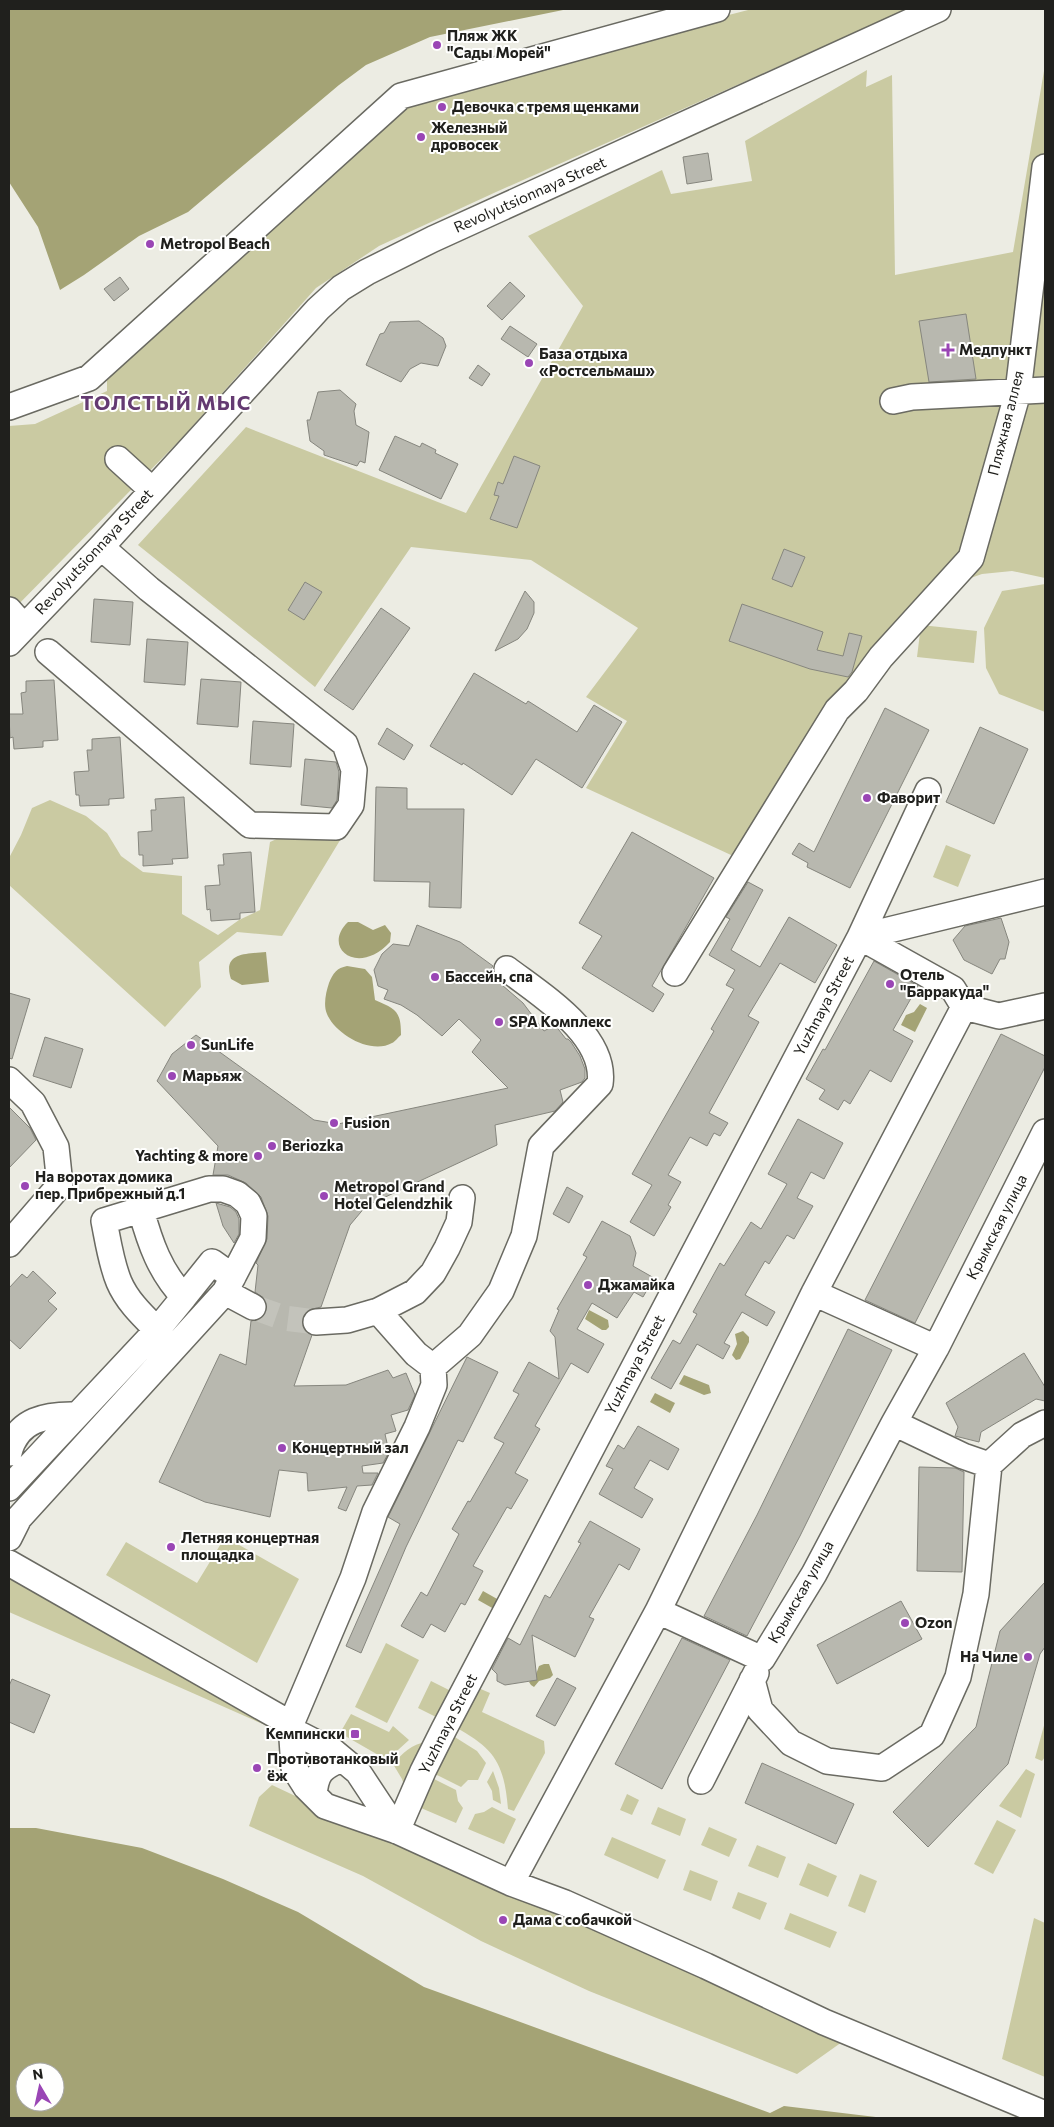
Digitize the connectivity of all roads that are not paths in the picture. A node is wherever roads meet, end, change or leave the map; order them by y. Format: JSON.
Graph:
{"nodes":[{"id":1,"x":717,"y":9,"type":"edge"},
{"id":2,"x":918,"y":9,"type":"edge"},
{"id":3,"x":938,"y":9,"type":"edge"},
{"id":4,"x":1045,"y":168,"type":"edge"},
{"id":5,"x":1045,"y":390,"type":"edge"},
{"id":6,"x":1018,"y":392,"type":"junction"},
{"id":7,"x":893,"y":402,"type":"dead end"},
{"id":8,"x":9,"y":407,"type":"edge"},
{"id":9,"x":118,"y":459,"type":"dead end"},
{"id":10,"x":179,"y":461,"type":"junction"},
{"id":11,"x":152,"y":490,"type":"junction"},
{"id":12,"x":101,"y":547,"type":"junction"},
{"id":13,"x":14,"y":626,"type":"edge"},
{"id":14,"x":48,"y":652,"type":"dead end"},
{"id":15,"x":928,"y":791,"type":"dead end"},
{"id":16,"x":1045,"y":892,"type":"edge"},
{"id":17,"x":860,"y":937,"type":"junction"},
{"id":18,"x":507,"y":969,"type":"dead end"},
{"id":19,"x":675,"y":973,"type":"dead end"},
{"id":20,"x":1045,"y":1006,"type":"edge"},
{"id":21,"x":964,"y":1007,"type":"junction"},
{"id":22,"x":9,"y":1080,"type":"edge"},
{"id":23,"x":1045,"y":1132,"type":"edge"},
{"id":24,"x":462,"y":1198,"type":"dead end"},
{"id":25,"x":141,"y":1210,"type":"junction"},
{"id":26,"x":12,"y":1233,"type":"edge"},
{"id":27,"x":229,"y":1284,"type":"junction"},
{"id":28,"x":814,"y":1293,"type":"junction"},
{"id":29,"x":253,"y":1307,"type":"tunnel mouth"},
{"id":30,"x":378,"y":1311,"type":"junction"},
{"id":31,"x":171,"y":1313,"type":"junction"},
{"id":32,"x":316,"y":1322,"type":"tunnel mouth"},
{"id":33,"x":191,"y":1330,"type":"junction"},
{"id":34,"x":936,"y":1348,"type":"junction"},
{"id":35,"x":433,"y":1367,"type":"junction"},
{"id":36,"x":77,"y":1415,"type":"junction"},
{"id":37,"x":894,"y":1423,"type":"junction"},
{"id":38,"x":1045,"y":1423,"type":"edge"},
{"id":39,"x":9,"y":1453,"type":"edge"},
{"id":40,"x":989,"y":1465,"type":"junction"},
{"id":41,"x":9,"y":1488,"type":"edge"},
{"id":42,"x":14,"y":1528,"type":"edge"},
{"id":43,"x":9,"y":1563,"type":"edge"},
{"id":44,"x":658,"y":1611,"type":"junction"},
{"id":45,"x":757,"y":1670,"type":"junction"},
{"id":46,"x":291,"y":1726,"type":"junction"},
{"id":47,"x":350,"y":1766,"type":"junction"},
{"id":48,"x":701,"y":1781,"type":"dead end"},
{"id":49,"x":314,"y":1795,"type":"junction"},
{"id":50,"x":339,"y":1811,"type":"junction"},
{"id":51,"x":397,"y":1831,"type":"junction"},
{"id":52,"x":511,"y":1883,"type":"junction"},
{"id":53,"x":1045,"y":2114,"type":"edge"}],
"edges":[{"from":1,"to":8,"type":"street"},
{"from":2,"to":10,"type":"street","name":"Revolyutsionnaya Street"},
{"from":3,"to":10,"type":"street","name":"Revolyutsionnaya Street"},
{"from":4,"to":6,"type":"street","name":"Пляжная аллея"},
{"from":5,"to":6,"type":"street"},
{"from":6,"to":7,"type":"street"},
{"from":6,"to":19,"type":"street","name":"Пляжная аллея"},
{"from":9,"to":11,"type":"street"},
{"from":10,"to":11,"type":"street","name":"Revolyutsionnaya Street"},
{"from":11,"to":12,"type":"street","name":"Revolyutsionnaya Street"},
{"from":12,"to":13,"type":"street","name":"Revolyutsionnaya Street"},
{"from":12,"to":14,"type":"street"},
{"from":15,"to":17,"type":"street"},
{"from":16,"to":17,"type":"street","name":"Yuzhnaya Street"},
{"from":17,"to":21,"type":"street"},
{"from":17,"to":51,"type":"street","name":"Yuzhnaya Street"},
{"from":18,"to":35,"type":"street"},
{"from":20,"to":21,"type":"street"},
{"from":21,"to":28,"type":"street"},
{"from":22,"to":26,"type":"street"},
{"from":23,"to":34,"type":"street","name":"Крымская улица"},
{"from":24,"to":30,"type":"street"},
{"from":25,"to":27,"type":"street"},
{"from":25,"to":31,"type":"street"},
{"from":25,"to":31,"type":"street"},
{"from":27,"to":29,"type":"street"},
{"from":27,"to":31,"type":"street"},
{"from":27,"to":33,"type":"street"},
{"from":28,"to":34,"type":"street"},
{"from":28,"to":44,"type":"street"},
{"from":30,"to":32,"type":"street"},
{"from":30,"to":35,"type":"street"},
{"from":31,"to":33,"type":"street"},
{"from":31,"to":36,"type":"street"},
{"from":33,"to":42,"type":"street"},
{"from":34,"to":37,"type":"street","name":"Крымская улица"},
{"from":35,"to":46,"type":"street"},
{"from":36,"to":39,"type":"street"},
{"from":36,"to":41,"type":"street"},
{"from":37,"to":40,"type":"street"},
{"from":37,"to":45,"type":"street","name":"Крымская улица"},
{"from":38,"to":40,"type":"street"},
{"from":40,"to":45,"type":"street"},
{"from":43,"to":46,"type":"street"},
{"from":44,"to":45,"type":"street","name":"Крымская улица"},
{"from":44,"to":52,"type":"street"},
{"from":45,"to":48,"type":"street"},
{"from":46,"to":47,"type":"street"},
{"from":46,"to":49,"type":"street"},
{"from":47,"to":49,"type":"street"},
{"from":47,"to":50,"type":"street"},
{"from":47,"to":51,"type":"street"},
{"from":49,"to":50,"type":"street"},
{"from":50,"to":51,"type":"street"},
{"from":51,"to":52,"type":"street"},
{"from":52,"to":53,"type":"street"}]}
